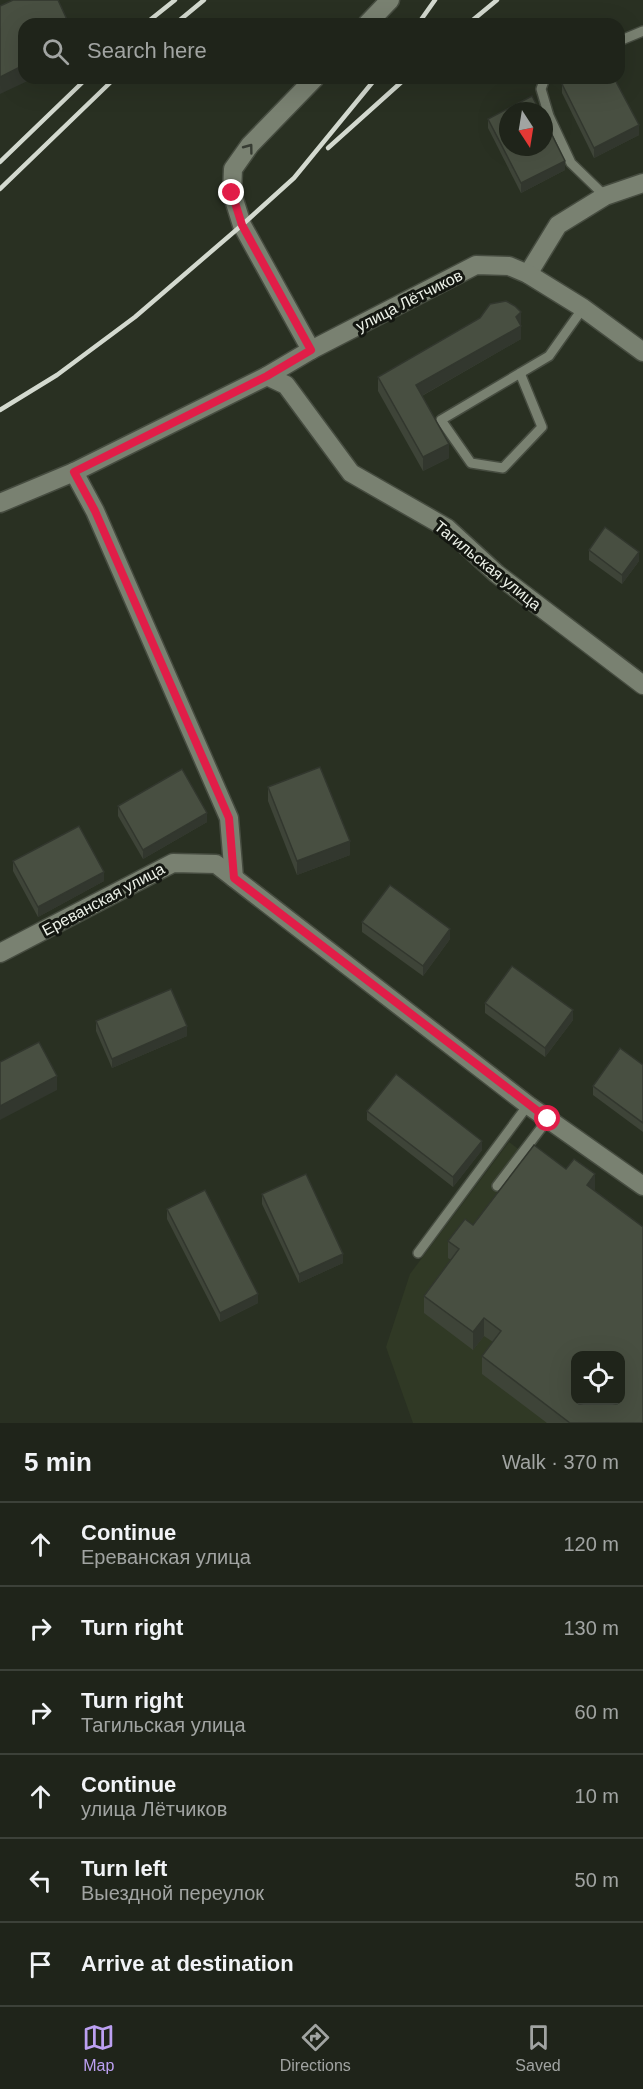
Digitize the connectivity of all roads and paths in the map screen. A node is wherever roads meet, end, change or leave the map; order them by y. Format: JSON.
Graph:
{"nodes":[{"id":1,"x":390,"y":0,"type":"edge"},
{"id":2,"x":373,"y":18,"type":"edge"},
{"id":3,"x":643,"y":31,"type":"edge"},
{"id":4,"x":625,"y":39,"type":"edge"},
{"id":5,"x":309,"y":84,"type":"edge"},
{"id":6,"x":543,"y":84,"type":"edge"},
{"id":7,"x":643,"y":183,"type":"edge"},
{"id":8,"x":605,"y":196,"type":"junction"},
{"id":9,"x":528,"y":274,"type":"junction"},
{"id":10,"x":583,"y":308,"type":"junction"},
{"id":11,"x":311,"y":350,"type":"junction"},
{"id":12,"x":643,"y":352,"type":"edge"},
{"id":13,"x":520,"y":373,"type":"junction"},
{"id":14,"x":267,"y":376,"type":"junction"},
{"id":15,"x":74,"y":472,"type":"junction"},
{"id":16,"x":0,"y":503,"type":"edge"},
{"id":17,"x":643,"y":685,"type":"edge"},
{"id":18,"x":234,"y":878,"type":"junction"},
{"id":19,"x":0,"y":953,"type":"edge"},
{"id":20,"x":528,"y":1105,"type":"junction"},
{"id":21,"x":548,"y":1119,"type":"junction"},
{"id":22,"x":497,"y":1186,"type":"dead end"},
{"id":23,"x":643,"y":1186,"type":"edge"},
{"id":24,"x":418,"y":1253,"type":"dead end"}],
"edges":[{"from":1,"to":2,"type":"street"},
{"from":3,"to":4,"type":"lane"},
{"from":11,"to":5,"type":"street","one_way":true},
{"from":6,"to":8,"type":"lane"},
{"from":7,"to":8,"type":"street"},
{"from":8,"to":9,"type":"street"},
{"from":9,"to":10,"type":"street","name":"улица Лётчиков"},
{"from":9,"to":11,"type":"street","name":"улица Лётчиков"},
{"from":10,"to":12,"type":"street","name":"улица Лётчиков"},
{"from":10,"to":13,"type":"lane"},
{"from":11,"to":14,"type":"street","name":"улица Лётчиков"},
{"from":13,"to":13,"type":"lane"},
{"from":14,"to":15,"type":"street"},
{"from":14,"to":17,"type":"street","name":"Тагильская улица"},
{"from":15,"to":16,"type":"street"},
{"from":15,"to":18,"type":"street"},
{"from":18,"to":19,"type":"street","name":"Ереванская улица"},
{"from":18,"to":20,"type":"street","name":"Ереванская улица"},
{"from":20,"to":21,"type":"street","name":"Ереванская улица"},
{"from":20,"to":24,"type":"lane"},
{"from":21,"to":22,"type":"lane"},
{"from":21,"to":23,"type":"street","name":"Ереванская улица"}]}
